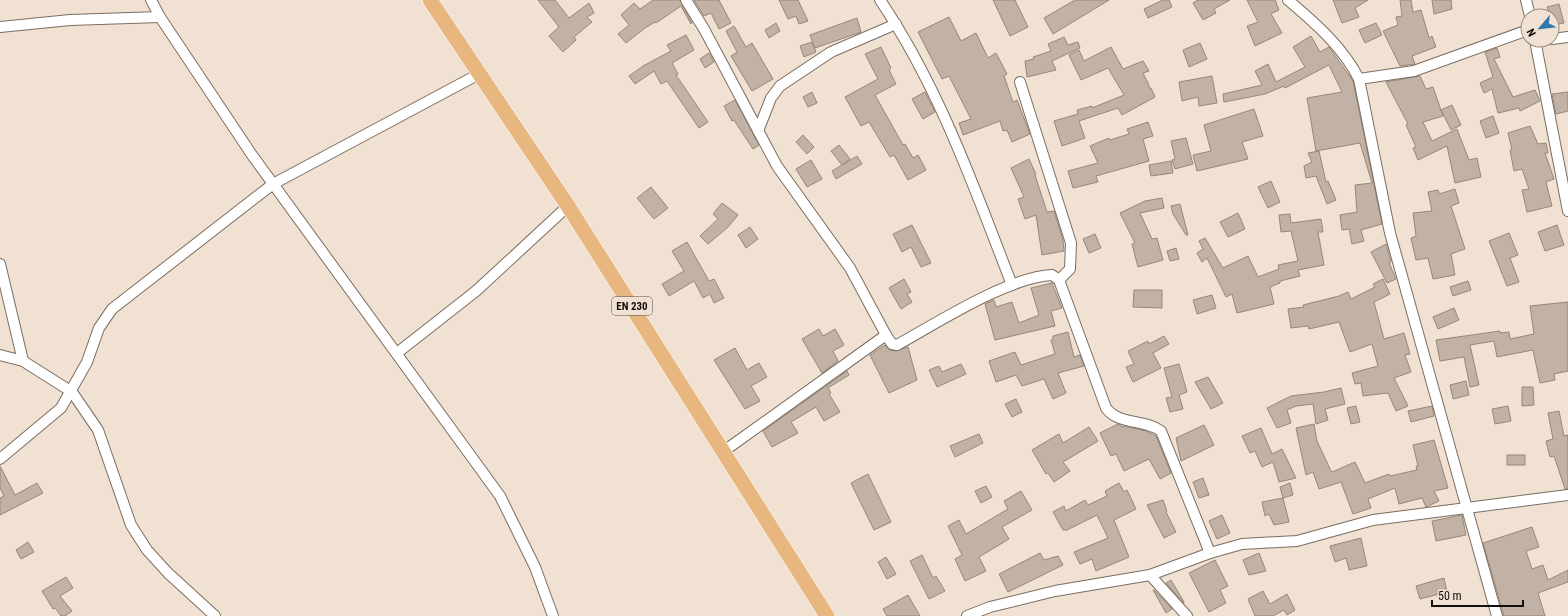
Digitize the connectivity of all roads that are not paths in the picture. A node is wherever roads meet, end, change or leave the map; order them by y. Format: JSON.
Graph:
{"nodes":[{"id":1,"x":151,"y":0,"type":"edge"},
{"id":2,"x":430,"y":0,"type":"edge"},
{"id":3,"x":686,"y":0,"type":"edge"},
{"id":4,"x":880,"y":0,"type":"edge"},
{"id":5,"x":1288,"y":0,"type":"edge"},
{"id":6,"x":160,"y":17,"type":"junction"},
{"id":7,"x":896,"y":24,"type":"junction"},
{"id":8,"x":0,"y":27,"type":"edge"},
{"id":9,"x":1520,"y":33,"type":"edge"},
{"id":10,"x":1536,"y":48,"type":"edge"},
{"id":11,"x":479,"y":74,"type":"junction"},
{"id":12,"x":1359,"y":79,"type":"junction"},
{"id":13,"x":1020,"y":82,"type":"dead end"},
{"id":14,"x":758,"y":131,"type":"junction"},
{"id":15,"x":274,"y":184,"type":"junction"},
{"id":16,"x":568,"y":206,"type":"junction"},
{"id":17,"x":1568,"y":212,"type":"edge"},
{"id":18,"x":0,"y":264,"type":"edge"},
{"id":19,"x":1059,"y":280,"type":"junction"},
{"id":20,"x":1012,"y":285,"type":"junction"},
{"id":21,"x":886,"y":335,"type":"junction"},
{"id":22,"x":397,"y":353,"type":"junction"},
{"id":23,"x":0,"y":355,"type":"edge"},
{"id":24,"x":23,"y":361,"type":"junction"},
{"id":25,"x":72,"y":392,"type":"junction"},
{"id":26,"x":724,"y":451,"type":"junction"},
{"id":27,"x":0,"y":459,"type":"edge"},
{"id":28,"x":1568,"y":495,"type":"edge"},
{"id":29,"x":1467,"y":509,"type":"junction"},
{"id":30,"x":1210,"y":553,"type":"junction"},
{"id":31,"x":1150,"y":574,"type":"junction"},
{"id":32,"x":215,"y":616,"type":"edge"},
{"id":33,"x":553,"y":616,"type":"edge"},
{"id":34,"x":828,"y":616,"type":"edge"},
{"id":35,"x":967,"y":616,"type":"edge"},
{"id":36,"x":1187,"y":616,"type":"edge"},
{"id":37,"x":1497,"y":616,"type":"edge"}],
"edges":[{"from":1,"to":6,"type":"street"},
{"from":2,"to":11,"type":"main road","number":"EN 230"},
{"from":3,"to":14,"type":"street"},
{"from":4,"to":7,"type":"street"},
{"from":5,"to":12,"type":"street"},
{"from":6,"to":8,"type":"street"},
{"from":6,"to":15,"type":"street"},
{"from":7,"to":14,"type":"street"},
{"from":7,"to":20,"type":"street"},
{"from":9,"to":12,"type":"street"},
{"from":10,"to":17,"type":"street"},
{"from":11,"to":15,"type":"street"},
{"from":11,"to":16,"type":"main road","number":"EN 230"},
{"from":12,"to":29,"type":"street"},
{"from":13,"to":19,"type":"street"},
{"from":14,"to":21,"type":"street"},
{"from":15,"to":22,"type":"street"},
{"from":15,"to":25,"type":"street"},
{"from":16,"to":22,"type":"street"},
{"from":16,"to":26,"type":"main road","number":"EN 230"},
{"from":18,"to":24,"type":"street"},
{"from":19,"to":20,"type":"street"},
{"from":19,"to":30,"type":"street"},
{"from":20,"to":21,"type":"street"},
{"from":21,"to":26,"type":"street"},
{"from":22,"to":33,"type":"street"},
{"from":23,"to":24,"type":"street"},
{"from":24,"to":25,"type":"street"},
{"from":25,"to":27,"type":"street"},
{"from":25,"to":32,"type":"street"},
{"from":26,"to":34,"type":"main road","number":"EN 230"},
{"from":28,"to":29,"type":"street"},
{"from":29,"to":30,"type":"street"},
{"from":29,"to":37,"type":"street"},
{"from":30,"to":31,"type":"street"},
{"from":31,"to":35,"type":"street"},
{"from":31,"to":36,"type":"street"}]}
